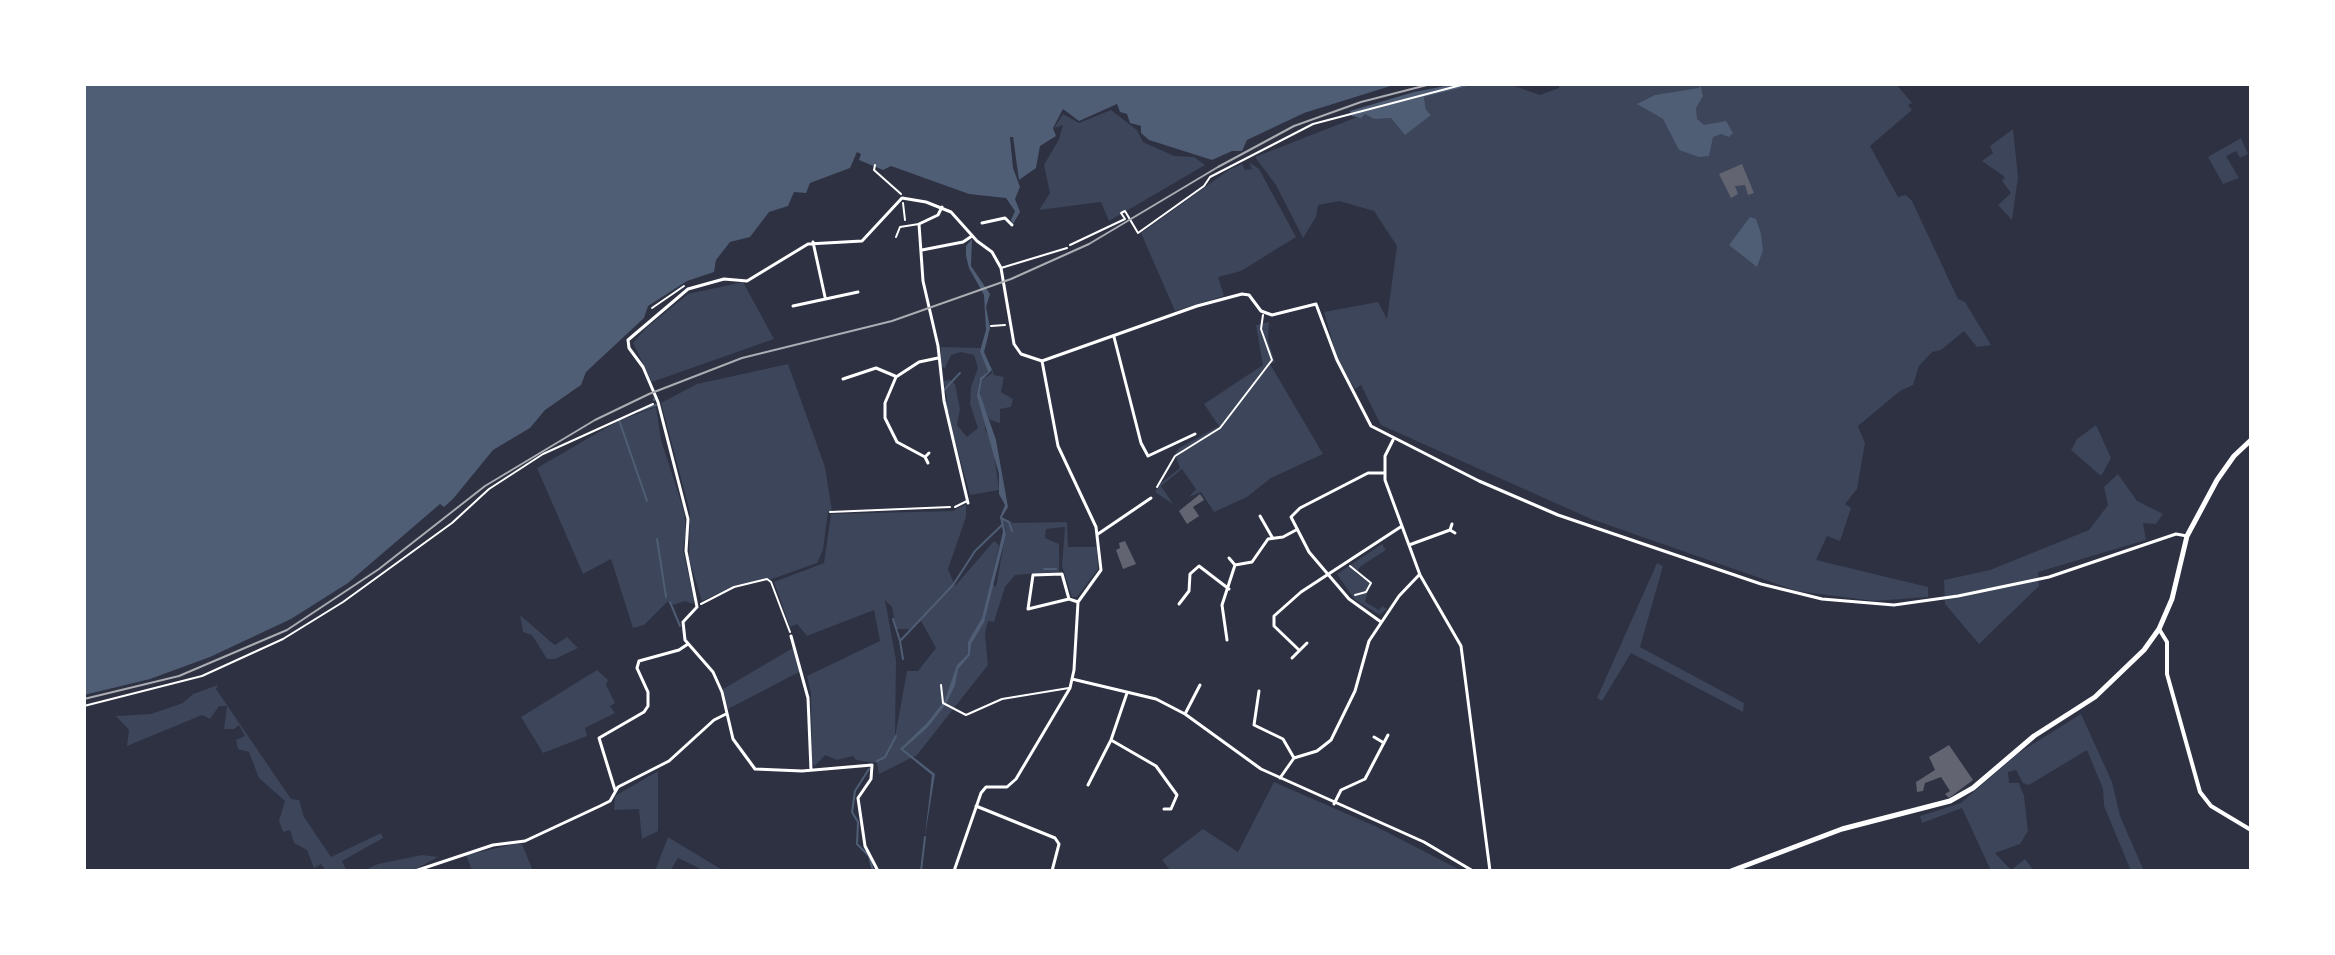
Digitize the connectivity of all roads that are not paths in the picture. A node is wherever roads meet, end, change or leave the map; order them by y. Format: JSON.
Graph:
{"nodes":[{"id":1,"x":942,"y":207,"type":"junction"},
{"id":2,"x":1010,"y":222,"type":"dead end"},
{"id":3,"x":982,"y":223,"type":"dead end"},
{"id":4,"x":919,"y":224,"type":"junction"},
{"id":5,"x":972,"y":236,"type":"junction"},
{"id":6,"x":896,"y":237,"type":"dead end"},
{"id":7,"x":813,"y":242,"type":"junction"},
{"id":8,"x":1067,"y":248,"type":"road end"},
{"id":9,"x":921,"y":250,"type":"junction"},
{"id":10,"x":1001,"y":268,"type":"junction"},
{"id":11,"x":858,"y":292,"type":"dead end"},
{"id":12,"x":825,"y":299,"type":"junction"},
{"id":13,"x":793,"y":306,"type":"dead end"},
{"id":14,"x":1114,"y":337,"type":"junction"},
{"id":15,"x":938,"y":358,"type":"junction"},
{"id":16,"x":1042,"y":361,"type":"junction"},
{"id":17,"x":855,"y":367,"type":"dead end"},
{"id":18,"x":857,"y":373,"type":"junction"},
{"id":19,"x":896,"y":377,"type":"junction"},
{"id":20,"x":843,"y":379,"type":"dead end"},
{"id":21,"x":1195,"y":434,"type":"dead end"},
{"id":22,"x":1393,"y":439,"type":"junction"},
{"id":23,"x":2251,"y":440,"type":"edge"},
{"id":24,"x":929,"y":453,"type":"dead end"},
{"id":25,"x":925,"y":457,"type":"junction"},
{"id":26,"x":928,"y":463,"type":"dead end"},
{"id":27,"x":1385,"y":473,"type":"junction"},
{"id":28,"x":1151,"y":498,"type":"dead end"},
{"id":29,"x":968,"y":501,"type":"joint"},
{"id":30,"x":955,"y":507,"type":"road end"},
{"id":31,"x":1260,"y":516,"type":"dead end"},
{"id":32,"x":1452,"y":524,"type":"dead end"},
{"id":33,"x":1402,"y":526,"type":"junction"},
{"id":34,"x":1296,"y":530,"type":"junction"},
{"id":35,"x":1450,"y":530,"type":"junction"},
{"id":36,"x":1455,"y":533,"type":"dead end"},
{"id":37,"x":1098,"y":534,"type":"junction"},
{"id":38,"x":2187,"y":536,"type":"junction"},
{"id":39,"x":1272,"y":537,"type":"junction"},
{"id":40,"x":1409,"y":545,"type":"junction"},
{"id":41,"x":1229,"y":558,"type":"dead end"},
{"id":42,"x":1235,"y":565,"type":"junction"},
{"id":43,"x":1328,"y":573,"type":"junction"},
{"id":44,"x":1420,"y":575,"type":"junction"},
{"id":45,"x":1229,"y":589,"type":"junction"},
{"id":46,"x":1069,"y":599,"type":"junction"},
{"id":47,"x":1078,"y":602,"type":"junction"},
{"id":48,"x":1179,"y":604,"type":"dead end"},
{"id":49,"x":1381,"y":622,"type":"junction"},
{"id":50,"x":2159,"y":629,"type":"junction"},
{"id":51,"x":791,"y":636,"type":"road end"},
{"id":52,"x":1227,"y":640,"type":"dead end"},
{"id":53,"x":1307,"y":643,"type":"dead end"},
{"id":54,"x":688,"y":644,"type":"junction"},
{"id":55,"x":1299,"y":650,"type":"junction"},
{"id":56,"x":1292,"y":658,"type":"dead end"},
{"id":57,"x":1072,"y":679,"type":"junction"},
{"id":58,"x":941,"y":685,"type":"dead end"},
{"id":59,"x":1200,"y":685,"type":"dead end"},
{"id":60,"x":1070,"y":688,"type":"junction"},
{"id":61,"x":1127,"y":691,"type":"junction"},
{"id":62,"x":1259,"y":691,"type":"dead end"},
{"id":63,"x":726,"y":714,"type":"junction"},
{"id":64,"x":1185,"y":714,"type":"junction"},
{"id":65,"x":1388,"y":735,"type":"dead end"},
{"id":66,"x":1374,"y":737,"type":"dead end"},
{"id":67,"x":1111,"y":740,"type":"junction"},
{"id":68,"x":1384,"y":743,"type":"junction"},
{"id":69,"x":1294,"y":758,"type":"junction"},
{"id":70,"x":811,"y":770,"type":"junction"},
{"id":71,"x":1280,"y":778,"type":"junction"},
{"id":72,"x":1088,"y":785,"type":"dead end"},
{"id":73,"x":615,"y":790,"type":"junction"},
{"id":74,"x":1334,"y":804,"type":"junction"},
{"id":75,"x":976,"y":806,"type":"junction"},
{"id":76,"x":1164,"y":809,"type":"dead end"},
{"id":77,"x":2251,"y":830,"type":"edge"},
{"id":78,"x":415,"y":871,"type":"edge"},
{"id":79,"x":878,"y":871,"type":"edge"},
{"id":80,"x":954,"y":871,"type":"edge"},
{"id":81,"x":1052,"y":871,"type":"edge"},
{"id":82,"x":1473,"y":871,"type":"edge"},
{"id":83,"x":1490,"y":871,"type":"edge"},
{"id":84,"x":1731,"y":871,"type":"edge"}],
"edges":[{"from":1,"to":4,"type":"street"},
{"from":1,"to":5,"type":"street"},
{"from":1,"to":7,"type":"street"},
{"from":2,"to":3,"type":"street"},
{"from":4,"to":6,"type":"lane"},
{"from":4,"to":9,"type":"street"},
{"from":5,"to":9,"type":"street"},
{"from":5,"to":10,"type":"street"},
{"from":7,"to":12,"type":"street"},
{"from":7,"to":54,"type":"street"},
{"from":8,"to":10,"type":"lane"},
{"from":9,"to":15,"type":"street"},
{"from":10,"to":16,"type":"street"},
{"from":11,"to":12,"type":"street"},
{"from":12,"to":13,"type":"street"},
{"from":14,"to":16,"type":"street"},
{"from":14,"to":21,"type":"street"},
{"from":14,"to":22,"type":"street"},
{"from":15,"to":19,"type":"street"},
{"from":15,"to":29,"type":"street"},
{"from":16,"to":37,"type":"street"},
{"from":17,"to":18,"type":"street"},
{"from":18,"to":19,"type":"street"},
{"from":18,"to":20,"type":"street"},
{"from":19,"to":25,"type":"street"},
{"from":22,"to":27,"type":"street"},
{"from":22,"to":38,"type":"street"},
{"from":23,"to":38,"type":"highway"},
{"from":24,"to":25,"type":"street"},
{"from":25,"to":26,"type":"street"},
{"from":27,"to":33,"type":"street"},
{"from":27,"to":34,"type":"street"},
{"from":28,"to":37,"type":"street"},
{"from":29,"to":30,"type":"lane"},
{"from":31,"to":39,"type":"street"},
{"from":32,"to":35,"type":"street"},
{"from":33,"to":40,"type":"street"},
{"from":33,"to":43,"type":"street"},
{"from":34,"to":39,"type":"street"},
{"from":34,"to":43,"type":"street"},
{"from":35,"to":36,"type":"street"},
{"from":35,"to":40,"type":"street"},
{"from":37,"to":47,"type":"street"},
{"from":38,"to":50,"type":"highway"},
{"from":39,"to":42,"type":"street"},
{"from":40,"to":44,"type":"street"},
{"from":41,"to":42,"type":"street"},
{"from":42,"to":45,"type":"street"},
{"from":43,"to":49,"type":"street"},
{"from":43,"to":55,"type":"street"},
{"from":44,"to":49,"type":"street"},
{"from":44,"to":83,"type":"street"},
{"from":45,"to":48,"type":"street"},
{"from":45,"to":52,"type":"street"},
{"from":46,"to":46,"type":"street"},
{"from":46,"to":47,"type":"street"},
{"from":47,"to":57,"type":"street"},
{"from":49,"to":69,"type":"street"},
{"from":50,"to":77,"type":"street"},
{"from":50,"to":84,"type":"highway"},
{"from":51,"to":70,"type":"street"},
{"from":53,"to":55,"type":"street"},
{"from":54,"to":63,"type":"street"},
{"from":54,"to":73,"type":"street"},
{"from":55,"to":56,"type":"street"},
{"from":57,"to":60,"type":"street"},
{"from":57,"to":61,"type":"street"},
{"from":58,"to":60,"type":"lane"},
{"from":59,"to":64,"type":"street"},
{"from":60,"to":75,"type":"street"},
{"from":61,"to":64,"type":"street"},
{"from":61,"to":67,"type":"street"},
{"from":62,"to":69,"type":"street"},
{"from":63,"to":70,"type":"street"},
{"from":63,"to":73,"type":"street"},
{"from":64,"to":71,"type":"street"},
{"from":65,"to":68,"type":"street"},
{"from":66,"to":68,"type":"street"},
{"from":67,"to":72,"type":"street"},
{"from":67,"to":76,"type":"street"},
{"from":68,"to":74,"type":"street"},
{"from":69,"to":71,"type":"street"},
{"from":70,"to":79,"type":"street"},
{"from":71,"to":74,"type":"street"},
{"from":73,"to":78,"type":"street"},
{"from":74,"to":82,"type":"street"},
{"from":75,"to":80,"type":"street"},
{"from":75,"to":81,"type":"street"}]}
